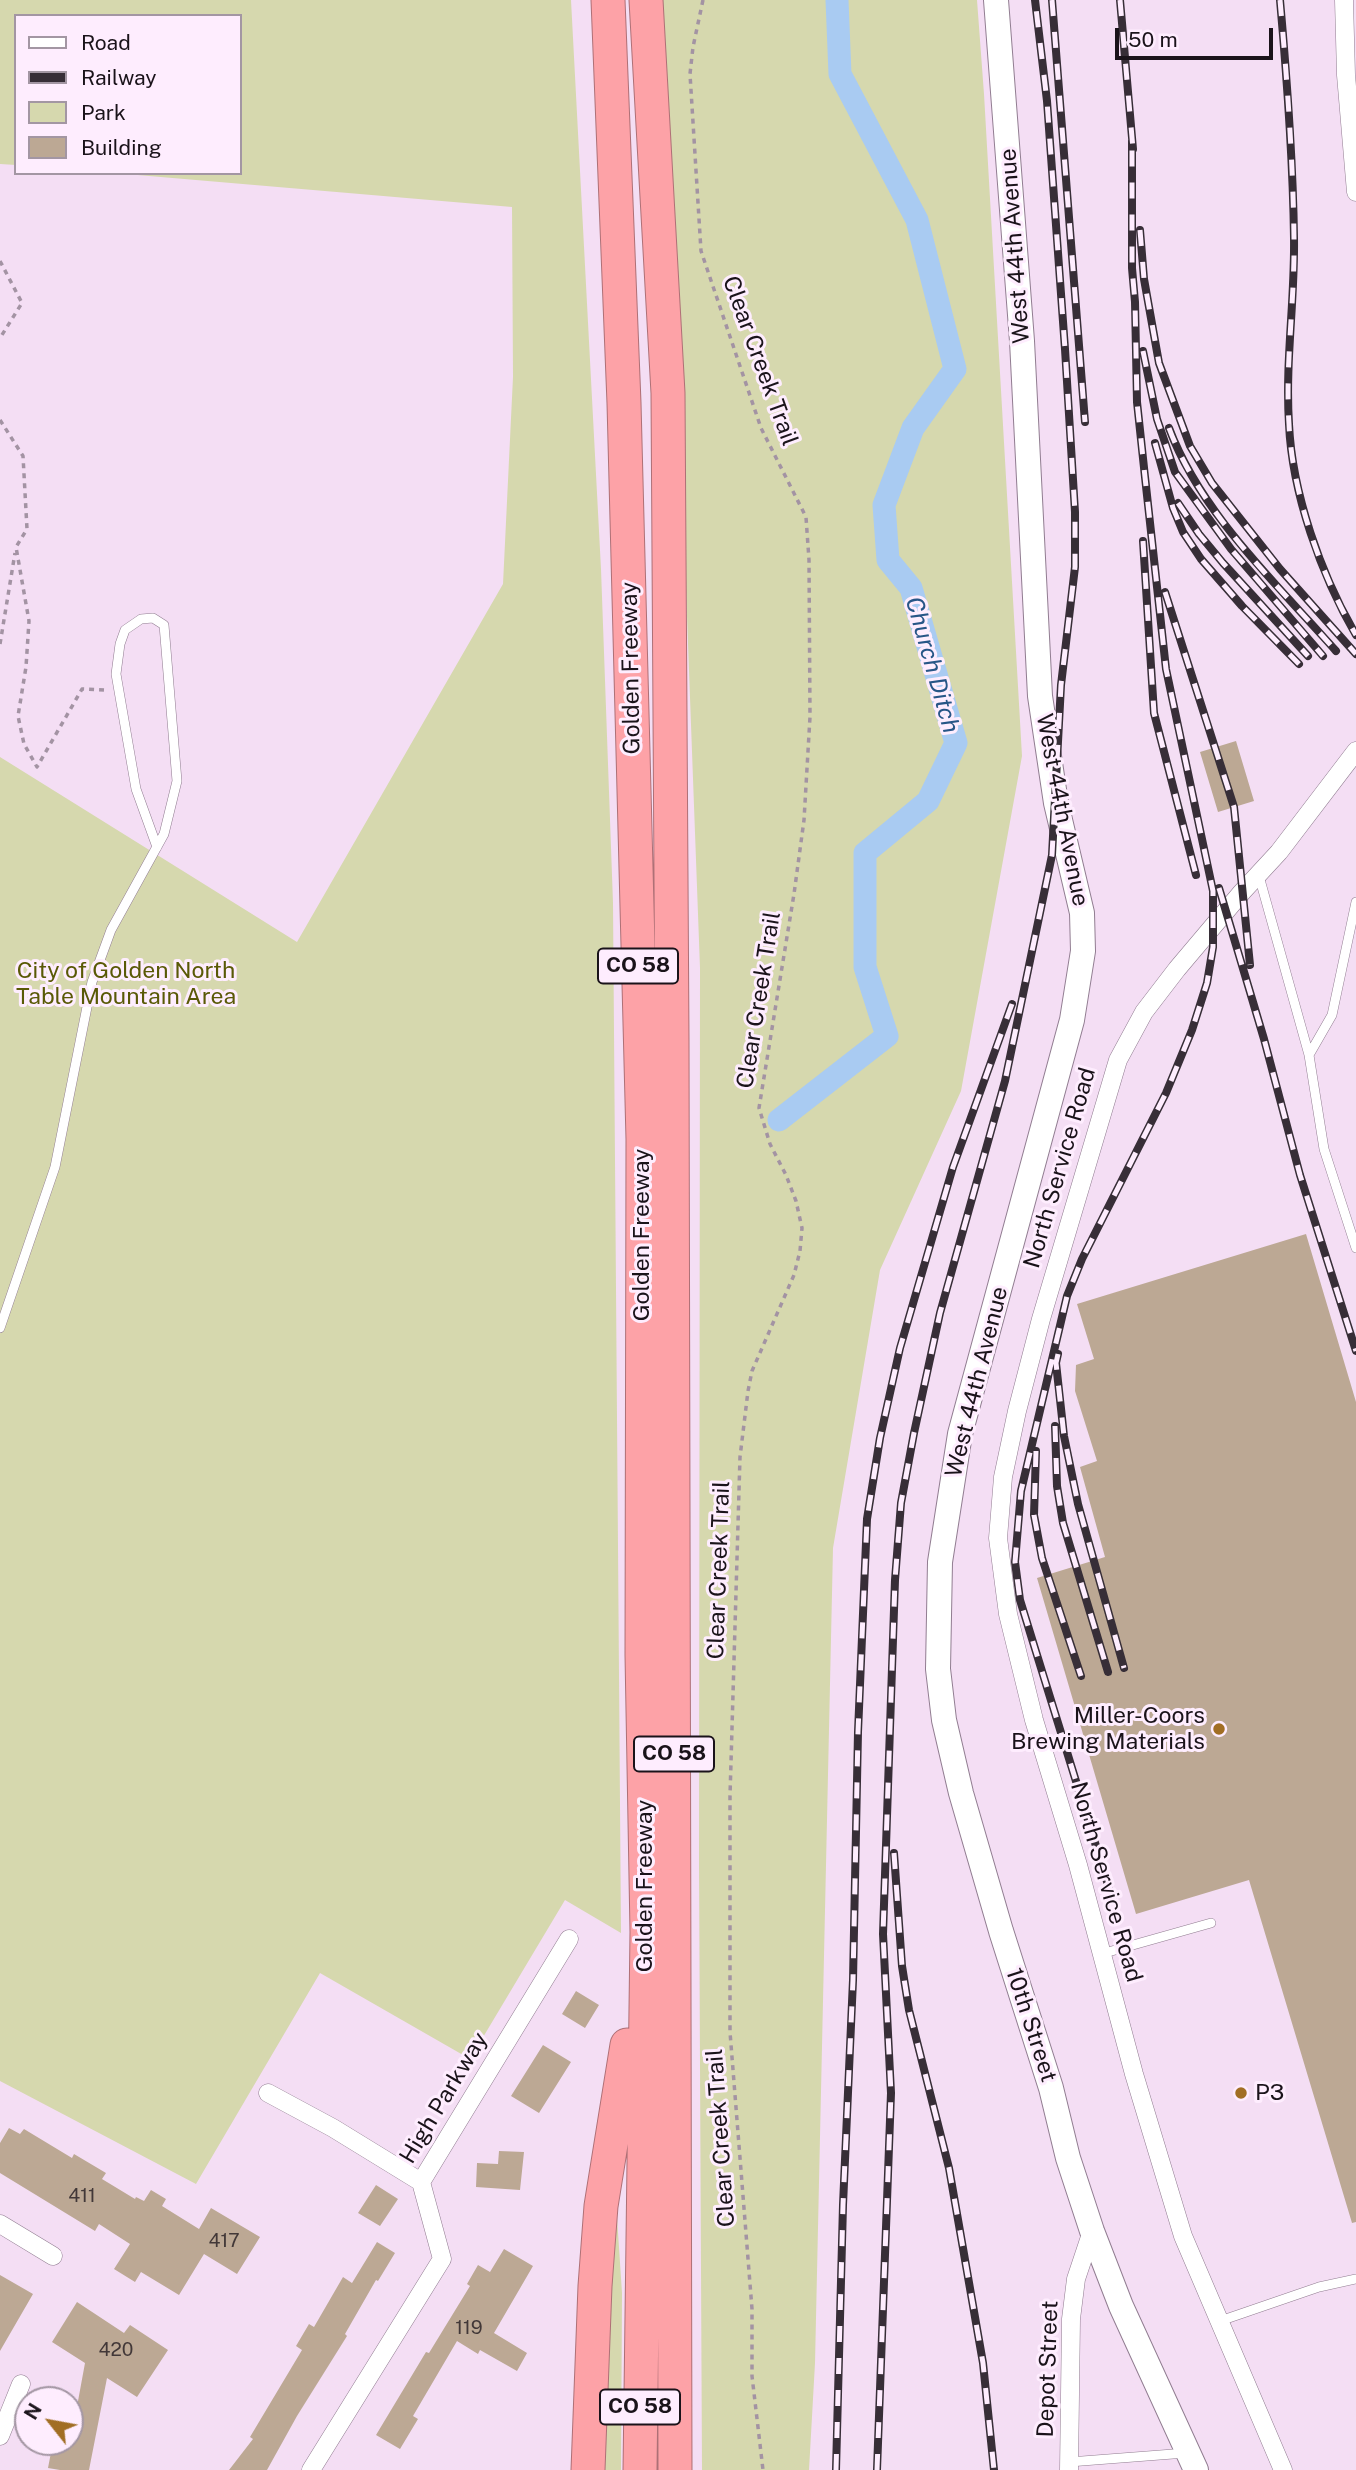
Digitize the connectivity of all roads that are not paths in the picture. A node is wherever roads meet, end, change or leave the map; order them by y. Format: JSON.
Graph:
{"nodes":[{"id":1,"x":608,"y":0,"type":"edge"},
{"id":2,"x":646,"y":0,"type":"edge"},
{"id":3,"x":996,"y":0,"type":"edge"},
{"id":4,"x":1344,"y":0,"type":"edge"},
{"id":5,"x":1356,"y":192,"type":"edge"},
{"id":6,"x":1356,"y":751,"type":"edge"},
{"id":7,"x":157,"y":847,"type":"junction"},
{"id":8,"x":1258,"y":874,"type":"junction"},
{"id":9,"x":1356,"y":902,"type":"edge"},
{"id":10,"x":1309,"y":1055,"type":"junction"},
{"id":11,"x":1356,"y":1248,"type":"edge"},
{"id":12,"x":0,"y":1328,"type":"edge"},
{"id":13,"x":940,"y":1562,"type":"joint"},
{"id":14,"x":1211,"y":1923,"type":"dead end"},
{"id":15,"x":646,"y":1932,"type":"junction"},
{"id":16,"x":569,"y":1939,"type":"dead end"},
{"id":17,"x":1101,"y":1954,"type":"junction"},
{"id":18,"x":268,"y":2093,"type":"dead end"},
{"id":19,"x":421,"y":2182,"type":"junction"},
{"id":20,"x":0,"y":2224,"type":"edge"},
{"id":21,"x":1092,"y":2231,"type":"junction"},
{"id":22,"x":52,"y":2256,"type":"dead end"},
{"id":23,"x":1356,"y":2279,"type":"edge"},
{"id":24,"x":1220,"y":2321,"type":"junction"},
{"id":25,"x":21,"y":2384,"type":"dead end"},
{"id":26,"x":0,"y":2436,"type":"edge"},
{"id":27,"x":1192,"y":2462,"type":"edge"},
{"id":28,"x":1069,"y":2466,"type":"edge"},
{"id":29,"x":311,"y":2470,"type":"edge"},
{"id":30,"x":588,"y":2470,"type":"edge"},
{"id":31,"x":640,"y":2470,"type":"edge"},
{"id":32,"x":675,"y":2470,"type":"edge"},
{"id":33,"x":1283,"y":2470,"type":"edge"}],
"edges":[{"from":1,"to":15,"type":"highway","name":"Golden Freeway","number":"CO 58"},
{"from":2,"to":32,"type":"highway","name":"Golden Freeway","number":"CO 58"},
{"from":3,"to":13,"type":"street","name":"West 44th Avenue"},
{"from":4,"to":5,"type":"street"},
{"from":6,"to":8,"type":"street","name":"North Service Road"},
{"from":7,"to":7,"type":"lane"},
{"from":7,"to":12,"type":"lane"},
{"from":8,"to":10,"type":"lane"},
{"from":8,"to":17,"type":"street","name":"North Service Road"},
{"from":9,"to":10,"type":"lane"},
{"from":10,"to":11,"type":"lane"},
{"from":13,"to":21,"type":"street","name":"10th Street"},
{"from":14,"to":17,"type":"lane"},
{"from":15,"to":30,"type":"highway"},
{"from":15,"to":31,"type":"highway","name":"Golden Freeway","number":"CO 58"},
{"from":16,"to":19,"type":"street","name":"High Parkway"},
{"from":17,"to":24,"type":"street","name":"North Service Road"},
{"from":18,"to":19,"type":"street"},
{"from":19,"to":29,"type":"street","name":"High Parkway"},
{"from":20,"to":22,"type":"street"},
{"from":21,"to":27,"type":"street","name":"10th Street"},
{"from":21,"to":28,"type":"street","name":"Depot Street"},
{"from":23,"to":24,"type":"lane"},
{"from":24,"to":33,"type":"street","name":"North Service Road"},
{"from":25,"to":26,"type":"street"},
{"from":27,"to":28,"type":"lane"}]}
